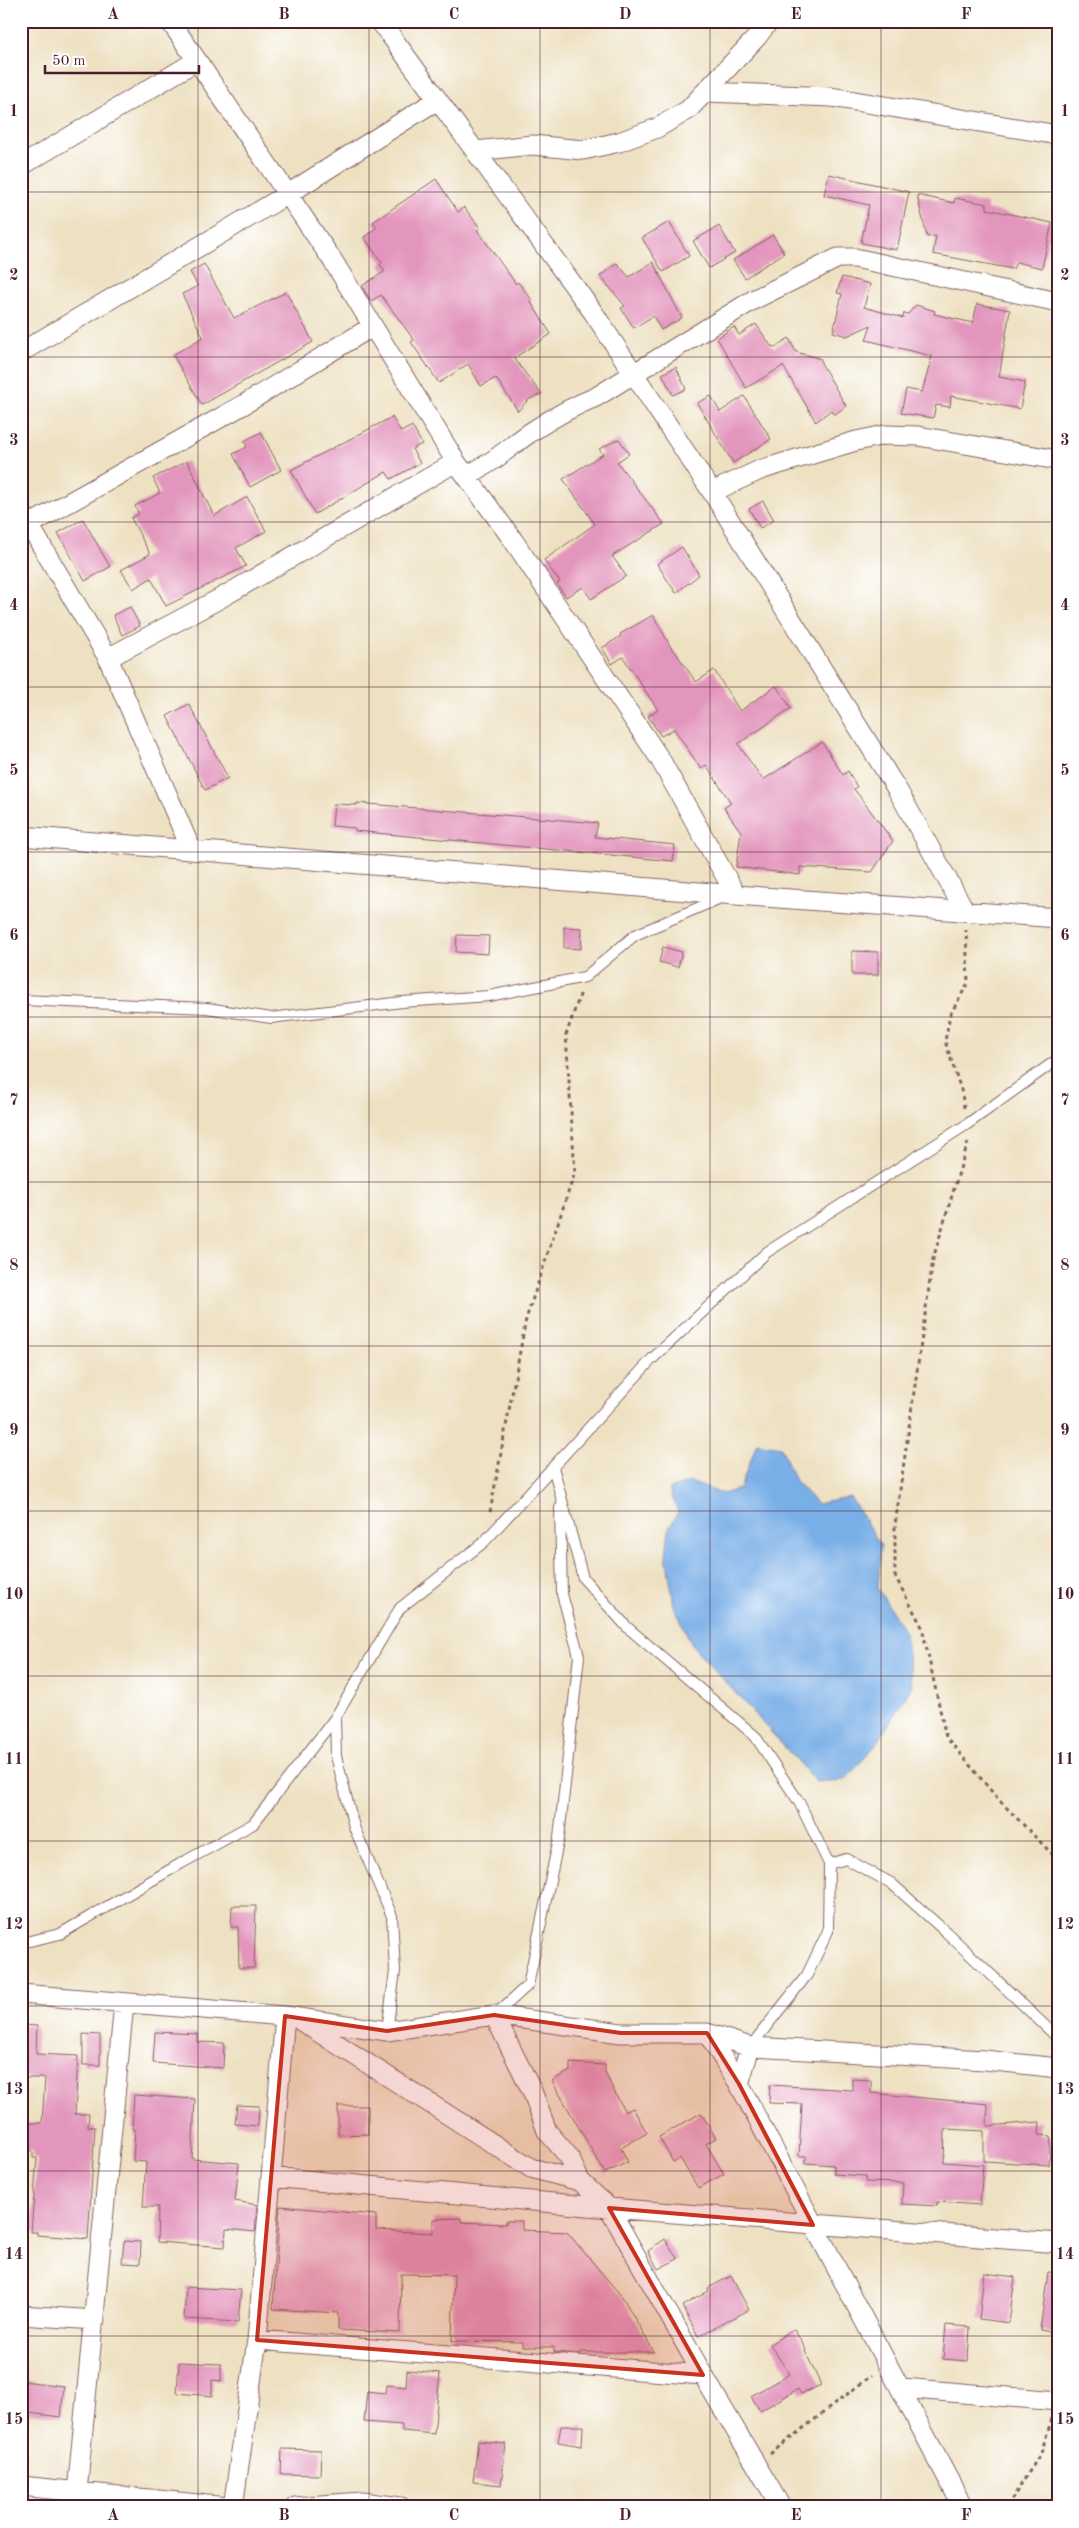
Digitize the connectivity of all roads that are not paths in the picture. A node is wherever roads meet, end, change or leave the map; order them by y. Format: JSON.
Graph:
{"nodes":[{"id":1,"x":170,"y":21,"type":"edge"},
{"id":2,"x":380,"y":21,"type":"edge"},
{"id":3,"x":769,"y":21,"type":"edge"},
{"id":4,"x":196,"y":61,"type":"junction"},
{"id":5,"x":706,"y":92,"type":"junction"},
{"id":6,"x":436,"y":100,"type":"junction"},
{"id":7,"x":1058,"y":135,"type":"edge"},
{"id":8,"x":476,"y":151,"type":"junction"},
{"id":9,"x":21,"y":166,"type":"edge"},
{"id":10,"x":288,"y":194,"type":"junction"},
{"id":11,"x":1058,"y":302,"type":"edge"},
{"id":12,"x":373,"y":326,"type":"junction"},
{"id":13,"x":21,"y":352,"type":"edge"},
{"id":14,"x":633,"y":373,"type":"junction"},
{"id":15,"x":1058,"y":460,"type":"edge"},
{"id":16,"x":462,"y":469,"type":"junction"},
{"id":17,"x":712,"y":492,"type":"junction"},
{"id":18,"x":25,"y":518,"type":"edge"},
{"id":19,"x":108,"y":658,"type":"junction"},
{"id":20,"x":21,"y":836,"type":"edge"},
{"id":21,"x":191,"y":849,"type":"junction"},
{"id":22,"x":732,"y":895,"type":"junction"},
{"id":23,"x":965,"y":911,"type":"junction"},
{"id":24,"x":1058,"y":918,"type":"edge"},
{"id":25,"x":21,"y":1000,"type":"edge"},
{"id":26,"x":1058,"y":1059,"type":"edge"},
{"id":27,"x":553,"y":1467,"type":"junction"},
{"id":28,"x":560,"y":1492,"type":"junction"},
{"id":29,"x":335,"y":1718,"type":"junction"},
{"id":30,"x":829,"y":1864,"type":"junction"},
{"id":31,"x":21,"y":1943,"type":"edge"},
{"id":32,"x":21,"y":1994,"type":"edge"},
{"id":33,"x":124,"y":2002,"type":"junction"},
{"id":34,"x":494,"y":2015,"type":"junction"},
{"id":35,"x":290,"y":2017,"type":"junction"},
{"id":36,"x":387,"y":2031,"type":"junction"},
{"id":37,"x":707,"y":2033,"type":"junction"},
{"id":38,"x":1058,"y":2038,"type":"edge"},
{"id":39,"x":750,"y":2047,"type":"junction"},
{"id":40,"x":1058,"y":2068,"type":"edge"},
{"id":41,"x":739,"y":2084,"type":"junction"},
{"id":42,"x":271,"y":2178,"type":"junction"},
{"id":43,"x":580,"y":2181,"type":"junction"},
{"id":44,"x":609,"y":2208,"type":"junction"},
{"id":45,"x":813,"y":2225,"type":"junction"},
{"id":46,"x":1058,"y":2243,"type":"edge"},
{"id":47,"x":21,"y":2315,"type":"edge"},
{"id":48,"x":95,"y":2320,"type":"junction"},
{"id":49,"x":257,"y":2340,"type":"junction"},
{"id":50,"x":703,"y":2375,"type":"junction"},
{"id":51,"x":902,"y":2388,"type":"junction"},
{"id":52,"x":1057,"y":2401,"type":"edge"},
{"id":53,"x":21,"y":2486,"type":"edge"},
{"id":54,"x":78,"y":2492,"type":"junction"},
{"id":55,"x":226,"y":2507,"type":"edge"},
{"id":56,"x":232,"y":2507,"type":"edge"},
{"id":57,"x":295,"y":2507,"type":"edge"},
{"id":58,"x":401,"y":2507,"type":"edge"},
{"id":59,"x":781,"y":2507,"type":"edge"},
{"id":60,"x":963,"y":2507,"type":"edge"}],
"edges":[{"from":1,"to":4,"type":"street"},
{"from":2,"to":6,"type":"street"},
{"from":3,"to":5,"type":"street"},
{"from":4,"to":9,"type":"street"},
{"from":4,"to":10,"type":"street"},
{"from":5,"to":7,"type":"street"},
{"from":5,"to":8,"type":"street"},
{"from":6,"to":8,"type":"street"},
{"from":6,"to":10,"type":"street"},
{"from":8,"to":14,"type":"street"},
{"from":10,"to":12,"type":"street"},
{"from":10,"to":13,"type":"street"},
{"from":11,"to":14,"type":"street"},
{"from":12,"to":16,"type":"street"},
{"from":12,"to":18,"type":"street"},
{"from":14,"to":16,"type":"street"},
{"from":14,"to":17,"type":"street"},
{"from":15,"to":17,"type":"street"},
{"from":16,"to":19,"type":"street"},
{"from":16,"to":22,"type":"street"},
{"from":17,"to":23,"type":"street"},
{"from":18,"to":19,"type":"street"},
{"from":19,"to":21,"type":"street"},
{"from":20,"to":21,"type":"street"},
{"from":21,"to":22,"type":"street"},
{"from":22,"to":23,"type":"street"},
{"from":22,"to":25,"type":"lane"},
{"from":23,"to":24,"type":"street"},
{"from":26,"to":27,"type":"lane"},
{"from":27,"to":28,"type":"lane"},
{"from":27,"to":29,"type":"lane"},
{"from":28,"to":30,"type":"lane"},
{"from":28,"to":34,"type":"lane"},
{"from":29,"to":31,"type":"lane"},
{"from":29,"to":36,"type":"lane"},
{"from":30,"to":38,"type":"lane"},
{"from":30,"to":39,"type":"lane"},
{"from":32,"to":33,"type":"street"},
{"from":33,"to":35,"type":"street"},
{"from":33,"to":48,"type":"street"},
{"from":34,"to":36,"type":"street"},
{"from":34,"to":37,"type":"street"},
{"from":34,"to":43,"type":"street"},
{"from":35,"to":36,"type":"street"},
{"from":35,"to":42,"type":"street"},
{"from":35,"to":43,"type":"street"},
{"from":37,"to":39,"type":"street"},
{"from":37,"to":41,"type":"street"},
{"from":39,"to":40,"type":"street"},
{"from":39,"to":41,"type":"street"},
{"from":41,"to":45,"type":"street"},
{"from":42,"to":44,"type":"street"},
{"from":42,"to":49,"type":"street"},
{"from":43,"to":44,"type":"street"},
{"from":44,"to":45,"type":"street"},
{"from":44,"to":50,"type":"street"},
{"from":45,"to":46,"type":"street"},
{"from":45,"to":51,"type":"street"},
{"from":47,"to":48,"type":"street"},
{"from":48,"to":54,"type":"street"},
{"from":49,"to":50,"type":"street"},
{"from":49,"to":56,"type":"street"},
{"from":50,"to":59,"type":"street"},
{"from":51,"to":52,"type":"street"},
{"from":51,"to":60,"type":"street"},
{"from":53,"to":54,"type":"street"},
{"from":54,"to":55,"type":"street"},
{"from":57,"to":58,"type":"street"}]}
